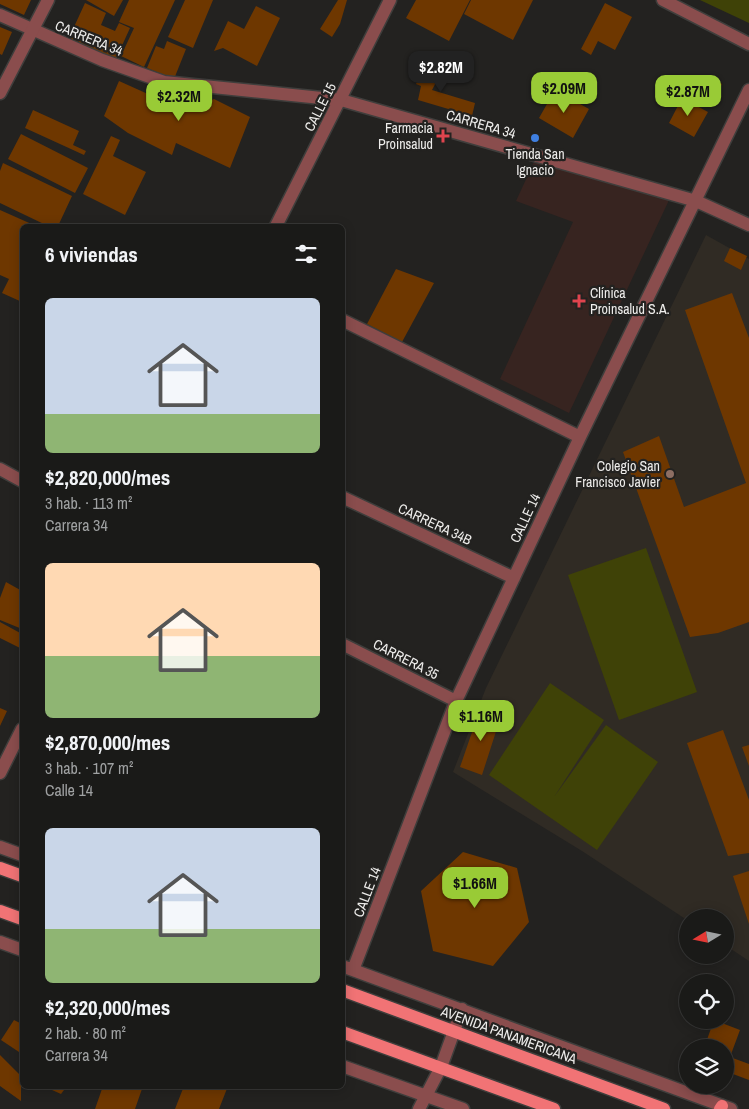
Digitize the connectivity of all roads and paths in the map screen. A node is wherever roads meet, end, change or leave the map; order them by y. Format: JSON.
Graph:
{"nodes":[{"id":1,"x":48,"y":0,"type":"edge"},
{"id":2,"x":390,"y":0,"type":"edge"},
{"id":3,"x":663,"y":0,"type":"edge"},
{"id":4,"x":0,"y":15,"type":"edge"},
{"id":5,"x":32,"y":30,"type":"junction"},
{"id":6,"x":749,"y":44,"type":"edge"},
{"id":7,"x":749,"y":90,"type":"edge"},
{"id":8,"x":0,"y":93,"type":"edge"},
{"id":9,"x":341,"y":100,"type":"junction"},
{"id":10,"x":696,"y":202,"type":"junction"},
{"id":11,"x":277,"y":224,"type":"edge"},
{"id":12,"x":749,"y":226,"type":"edge"},
{"id":13,"x":345,"y":321,"type":"edge"},
{"id":14,"x":580,"y":438,"type":"junction"},
{"id":15,"x":0,"y":469,"type":"edge"},
{"id":16,"x":20,"y":480,"type":"edge"},
{"id":17,"x":345,"y":498,"type":"edge"},
{"id":18,"x":514,"y":578,"type":"junction"},
{"id":19,"x":345,"y":646,"type":"edge"},
{"id":20,"x":456,"y":701,"type":"junction"},
{"id":21,"x":20,"y":733,"type":"edge"},
{"id":22,"x":0,"y":773,"type":"edge"},
{"id":23,"x":0,"y":847,"type":"edge"},
{"id":24,"x":20,"y":854,"type":"edge"},
{"id":25,"x":0,"y":868,"type":"edge"},
{"id":26,"x":20,"y":875,"type":"edge"},
{"id":27,"x":0,"y":911,"type":"edge"},
{"id":28,"x":20,"y":918,"type":"edge"},
{"id":29,"x":0,"y":942,"type":"edge"},
{"id":30,"x":20,"y":949,"type":"edge"},
{"id":31,"x":348,"y":968,"type":"edge"},
{"id":32,"x":345,"y":991,"type":"edge"},
{"id":33,"x":462,"y":1009,"type":"junction"},
{"id":34,"x":455,"y":1030,"type":"junction"},
{"id":35,"x":345,"y":1033,"type":"edge"},
{"id":36,"x":345,"y":1067,"type":"edge"},
{"id":37,"x":441,"y":1067,"type":"junction"},
{"id":38,"x":426,"y":1097,"type":"junction"},
{"id":39,"x":724,"y":1108,"type":"edge"},
{"id":40,"x":419,"y":1109,"type":"edge"},
{"id":41,"x":463,"y":1109,"type":"edge"},
{"id":42,"x":554,"y":1109,"type":"edge"},
{"id":43,"x":664,"y":1109,"type":"edge"}],
"edges":[{"from":1,"to":5,"type":"street"},
{"from":2,"to":9,"type":"street","name":"CALLE 15"},
{"from":3,"to":6,"type":"street"},
{"from":4,"to":5,"type":"street","name":"CARRERA 34"},
{"from":5,"to":8,"type":"street"},
{"from":5,"to":9,"type":"street","name":"CARRERA 34"},
{"from":7,"to":10,"type":"street","name":"CALLE 14"},
{"from":9,"to":10,"type":"street","name":"CARRERA 34"},
{"from":9,"to":11,"type":"street","name":"CALLE 15"},
{"from":10,"to":12,"type":"street","name":"CARRERA 34"},
{"from":10,"to":14,"type":"street","name":"CALLE 14"},
{"from":13,"to":14,"type":"street"},
{"from":14,"to":18,"type":"street","name":"CALLE 14"},
{"from":15,"to":16,"type":"street"},
{"from":17,"to":18,"type":"street","name":"CARRERA 34B"},
{"from":18,"to":20,"type":"street","name":"CALLE 14"},
{"from":19,"to":20,"type":"street","name":"CARRERA 35"},
{"from":20,"to":31,"type":"street","name":"CALLE 14"},
{"from":21,"to":22,"type":"street"},
{"from":23,"to":24,"type":"street"},
{"from":25,"to":26,"type":"main road"},
{"from":27,"to":28,"type":"main road"},
{"from":29,"to":30,"type":"street"},
{"from":31,"to":33,"type":"street"},
{"from":32,"to":34,"type":"main road","name":"AVENIDA PANAMERICANA"},
{"from":33,"to":34,"type":"street"},
{"from":33,"to":39,"type":"street"},
{"from":34,"to":37,"type":"street"},
{"from":34,"to":43,"type":"main road","name":"AVENIDA PANAMERICANA"},
{"from":35,"to":37,"type":"main road"},
{"from":36,"to":38,"type":"street"},
{"from":37,"to":38,"type":"street"},
{"from":37,"to":42,"type":"main road"},
{"from":38,"to":40,"type":"street"},
{"from":38,"to":41,"type":"street"}]}
